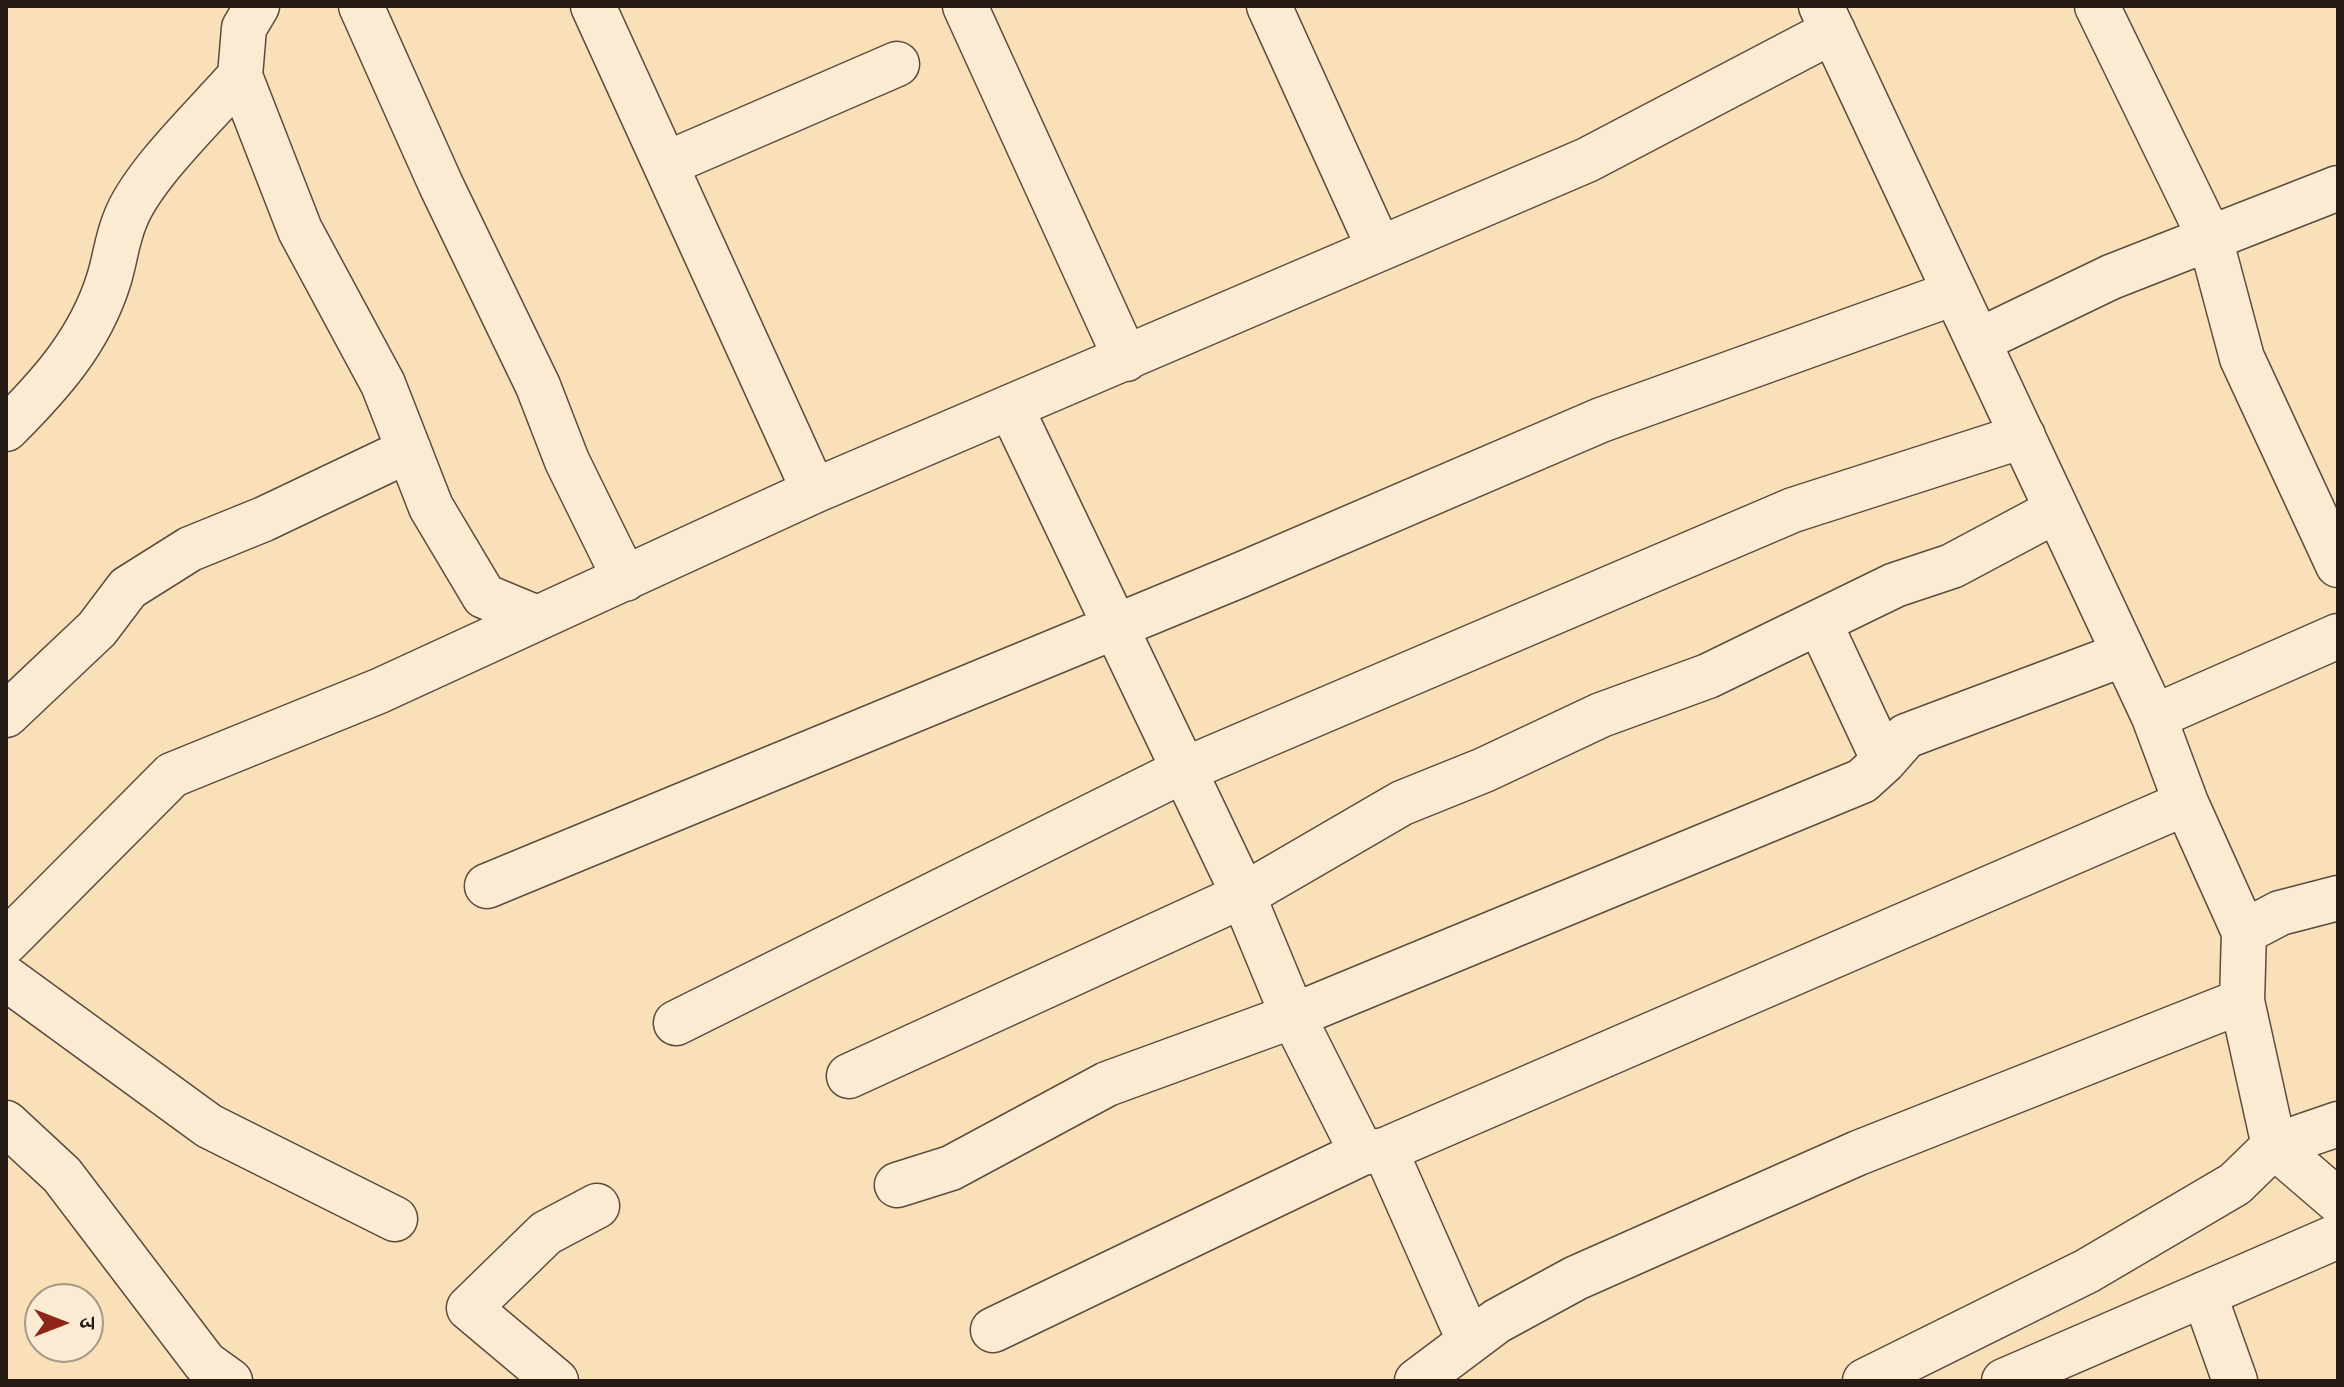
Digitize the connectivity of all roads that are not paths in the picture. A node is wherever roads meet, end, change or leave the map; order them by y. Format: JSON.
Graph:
{"nodes":[{"id":1,"x":257,"y":6,"type":"edge"},
{"id":2,"x":361,"y":6,"type":"edge"},
{"id":3,"x":593,"y":6,"type":"edge"},
{"id":4,"x":965,"y":6,"type":"edge"},
{"id":5,"x":2097,"y":6,"type":"edge"},
{"id":6,"x":1278,"y":8,"type":"edge"},
{"id":7,"x":1827,"y":19,"type":"edge"},
{"id":8,"x":897,"y":64,"type":"dead end"},
{"id":9,"x":240,"y":76,"type":"junction"},
{"id":10,"x":666,"y":164,"type":"junction"},
{"id":11,"x":2338,"y":188,"type":"edge"},
{"id":12,"x":2210,"y":238,"type":"junction"},
{"id":13,"x":1379,"y":248,"type":"junction"},
{"id":14,"x":1954,"y":293,"type":"junction"},
{"id":15,"x":1978,"y":341,"type":"junction"},
{"id":16,"x":1126,"y":359,"type":"junction"},
{"id":17,"x":1011,"y":408,"type":"junction"},
{"id":18,"x":6,"y":429,"type":"edge"},
{"id":19,"x":2023,"y":436,"type":"junction"},
{"id":20,"x":409,"y":450,"type":"junction"},
{"id":21,"x":814,"y":491,"type":"junction"},
{"id":22,"x":2057,"y":510,"type":"junction"},
{"id":23,"x":2338,"y":565,"type":"edge"},
{"id":24,"x":625,"y":579,"type":"junction"},
{"id":25,"x":537,"y":618,"type":"junction"},
{"id":26,"x":1820,"y":624,"type":"junction"},
{"id":27,"x":1116,"y":626,"type":"junction"},
{"id":28,"x":2338,"y":636,"type":"edge"},
{"id":29,"x":2124,"y":654,"type":"junction"},
{"id":30,"x":6,"y":715,"type":"edge"},
{"id":31,"x":2154,"y":717,"type":"junction"},
{"id":32,"x":1884,"y":761,"type":"junction"},
{"id":33,"x":1184,"y":770,"type":"junction"},
{"id":34,"x":2186,"y":803,"type":"junction"},
{"id":35,"x":487,"y":886,"type":"dead end"},
{"id":36,"x":1242,"y":896,"type":"junction"},
{"id":37,"x":2338,"y":898,"type":"edge"},
{"id":38,"x":2244,"y":932,"type":"junction"},
{"id":39,"x":6,"y":942,"type":"edge"},
{"id":40,"x":6,"y":978,"type":"edge"},
{"id":41,"x":2242,"y":1001,"type":"junction"},
{"id":42,"x":1293,"y":1016,"type":"junction"},
{"id":43,"x":676,"y":1023,"type":"dead end"},
{"id":44,"x":849,"y":1076,"type":"dead end"},
{"id":45,"x":6,"y":1123,"type":"edge"},
{"id":46,"x":2338,"y":1124,"type":"edge"},
{"id":47,"x":2274,"y":1146,"type":"junction"},
{"id":48,"x":1373,"y":1152,"type":"junction"},
{"id":49,"x":897,"y":1185,"type":"dead end"},
{"id":50,"x":2338,"y":1201,"type":"edge"},
{"id":51,"x":597,"y":1206,"type":"dead end"},
{"id":52,"x":395,"y":1219,"type":"dead end"},
{"id":53,"x":2338,"y":1236,"type":"edge"},
{"id":54,"x":2204,"y":1294,"type":"junction"},
{"id":55,"x":993,"y":1330,"type":"dead end"},
{"id":56,"x":1469,"y":1340,"type":"junction"},
{"id":57,"x":212,"y":1375,"type":"edge"},
{"id":58,"x":556,"y":1381,"type":"edge"},
{"id":59,"x":1417,"y":1381,"type":"edge"},
{"id":60,"x":1865,"y":1381,"type":"edge"},
{"id":61,"x":2004,"y":1381,"type":"edge"},
{"id":62,"x":2235,"y":1381,"type":"edge"}],
"edges":[{"from":1,"to":9,"type":"street"},
{"from":2,"to":24,"type":"street"},
{"from":3,"to":10,"type":"street"},
{"from":4,"to":16,"type":"street"},
{"from":5,"to":12,"type":"street"},
{"from":6,"to":13,"type":"street"},
{"from":7,"to":13,"type":"street"},
{"from":7,"to":14,"type":"street"},
{"from":8,"to":10,"type":"street"},
{"from":9,"to":18,"type":"street"},
{"from":9,"to":20,"type":"street"},
{"from":10,"to":21,"type":"street"},
{"from":11,"to":12,"type":"street"},
{"from":12,"to":15,"type":"street"},
{"from":12,"to":23,"type":"street"},
{"from":13,"to":16,"type":"street"},
{"from":14,"to":15,"type":"street"},
{"from":14,"to":27,"type":"street"},
{"from":15,"to":19,"type":"street"},
{"from":16,"to":17,"type":"street"},
{"from":17,"to":21,"type":"street"},
{"from":17,"to":27,"type":"street"},
{"from":19,"to":22,"type":"street"},
{"from":19,"to":33,"type":"street"},
{"from":20,"to":25,"type":"street"},
{"from":20,"to":30,"type":"street"},
{"from":21,"to":24,"type":"street"},
{"from":22,"to":26,"type":"street"},
{"from":22,"to":29,"type":"street"},
{"from":24,"to":25,"type":"street"},
{"from":25,"to":39,"type":"street"},
{"from":26,"to":32,"type":"street"},
{"from":26,"to":36,"type":"street"},
{"from":27,"to":33,"type":"street"},
{"from":27,"to":35,"type":"street"},
{"from":28,"to":31,"type":"street"},
{"from":29,"to":31,"type":"street"},
{"from":29,"to":32,"type":"street"},
{"from":31,"to":34,"type":"street"},
{"from":32,"to":42,"type":"street"},
{"from":33,"to":36,"type":"street"},
{"from":33,"to":43,"type":"street"},
{"from":34,"to":38,"type":"street"},
{"from":34,"to":48,"type":"street"},
{"from":36,"to":42,"type":"street"},
{"from":36,"to":44,"type":"street"},
{"from":37,"to":38,"type":"street"},
{"from":38,"to":41,"type":"street"},
{"from":40,"to":52,"type":"street"},
{"from":41,"to":47,"type":"street"},
{"from":41,"to":56,"type":"street"},
{"from":42,"to":48,"type":"street"},
{"from":42,"to":49,"type":"street"},
{"from":45,"to":57,"type":"street"},
{"from":46,"to":47,"type":"street"},
{"from":47,"to":50,"type":"street"},
{"from":47,"to":60,"type":"street"},
{"from":48,"to":55,"type":"street"},
{"from":48,"to":56,"type":"street"},
{"from":51,"to":58,"type":"street"},
{"from":53,"to":54,"type":"street"},
{"from":54,"to":61,"type":"street"},
{"from":54,"to":62,"type":"street"},
{"from":56,"to":59,"type":"street"}]}
